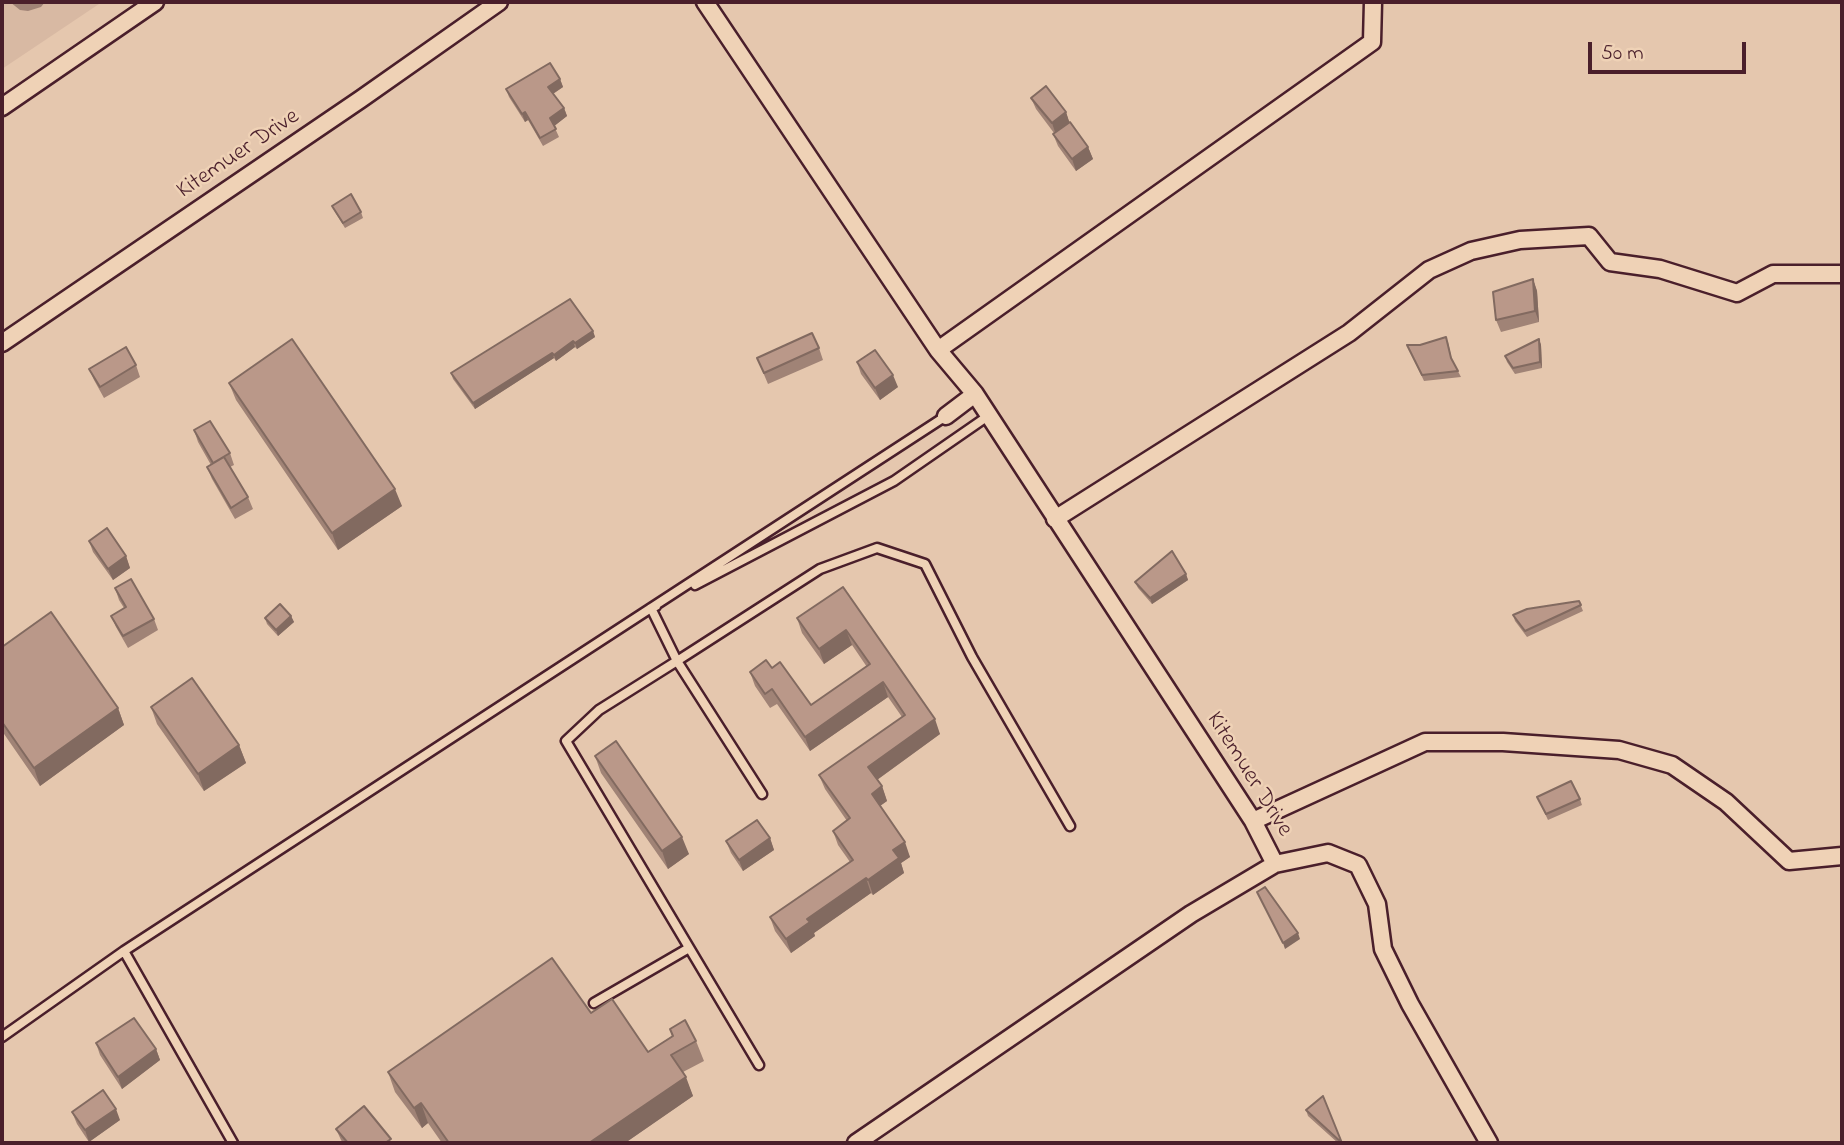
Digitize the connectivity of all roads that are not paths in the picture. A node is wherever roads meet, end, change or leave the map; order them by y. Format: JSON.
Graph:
{"nodes":[{"id":1,"x":155,"y":2,"type":"edge"},
{"id":2,"x":499,"y":2,"type":"edge"},
{"id":3,"x":705,"y":2,"type":"edge"},
{"id":4,"x":1373,"y":2,"type":"edge"},
{"id":5,"x":2,"y":107,"type":"edge"},
{"id":6,"x":1842,"y":274,"type":"edge"},
{"id":7,"x":2,"y":343,"type":"edge"},
{"id":8,"x":938,"y":351,"type":"junction"},
{"id":9,"x":975,"y":394,"type":"junction"},
{"id":10,"x":946,"y":416,"type":"joint"},
{"id":11,"x":988,"y":416,"type":"junction"},
{"id":12,"x":1055,"y":519,"type":"junction"},
{"id":13,"x":651,"y":608,"type":"junction"},
{"id":14,"x":677,"y":661,"type":"junction"},
{"id":15,"x":762,"y":794,"type":"dead end"},
{"id":16,"x":1253,"y":821,"type":"junction"},
{"id":17,"x":1070,"y":826,"type":"dead end"},
{"id":18,"x":1842,"y":856,"type":"edge"},
{"id":19,"x":1275,"y":864,"type":"junction"},
{"id":20,"x":689,"y":948,"type":"junction"},
{"id":21,"x":124,"y":951,"type":"junction"},
{"id":22,"x":594,"y":1003,"type":"dead end"},
{"id":23,"x":2,"y":1037,"type":"edge"},
{"id":24,"x":758,"y":1065,"type":"dead end"},
{"id":25,"x":233,"y":1143,"type":"edge"},
{"id":26,"x":856,"y":1143,"type":"edge"},
{"id":27,"x":1489,"y":1143,"type":"edge"}],
"edges":[{"from":1,"to":5,"type":"street"},
{"from":2,"to":7,"type":"street","name":"Kitemuer Drive"},
{"from":3,"to":8,"type":"street","name":"Kitemuer Drive"},
{"from":4,"to":8,"type":"street"},
{"from":6,"to":12,"type":"street"},
{"from":8,"to":9,"type":"street","name":"Kitemuer Drive"},
{"from":9,"to":10,"type":"street"},
{"from":9,"to":11,"type":"street","name":"Kitemuer Drive"},
{"from":10,"to":13,"type":"lane"},
{"from":11,"to":12,"type":"street","name":"Kitemuer Drive"},
{"from":11,"to":13,"type":"lane"},
{"from":12,"to":16,"type":"street","name":"Kitemuer Drive"},
{"from":13,"to":14,"type":"lane"},
{"from":13,"to":21,"type":"lane"},
{"from":14,"to":15,"type":"lane"},
{"from":14,"to":17,"type":"lane"},
{"from":14,"to":20,"type":"lane"},
{"from":16,"to":18,"type":"street"},
{"from":16,"to":19,"type":"street","name":"Kitemuer Drive"},
{"from":19,"to":26,"type":"street","name":"Kitemuer Drive"},
{"from":19,"to":27,"type":"street"},
{"from":20,"to":22,"type":"lane"},
{"from":20,"to":24,"type":"lane"},
{"from":21,"to":23,"type":"lane"},
{"from":21,"to":25,"type":"lane"}]}
